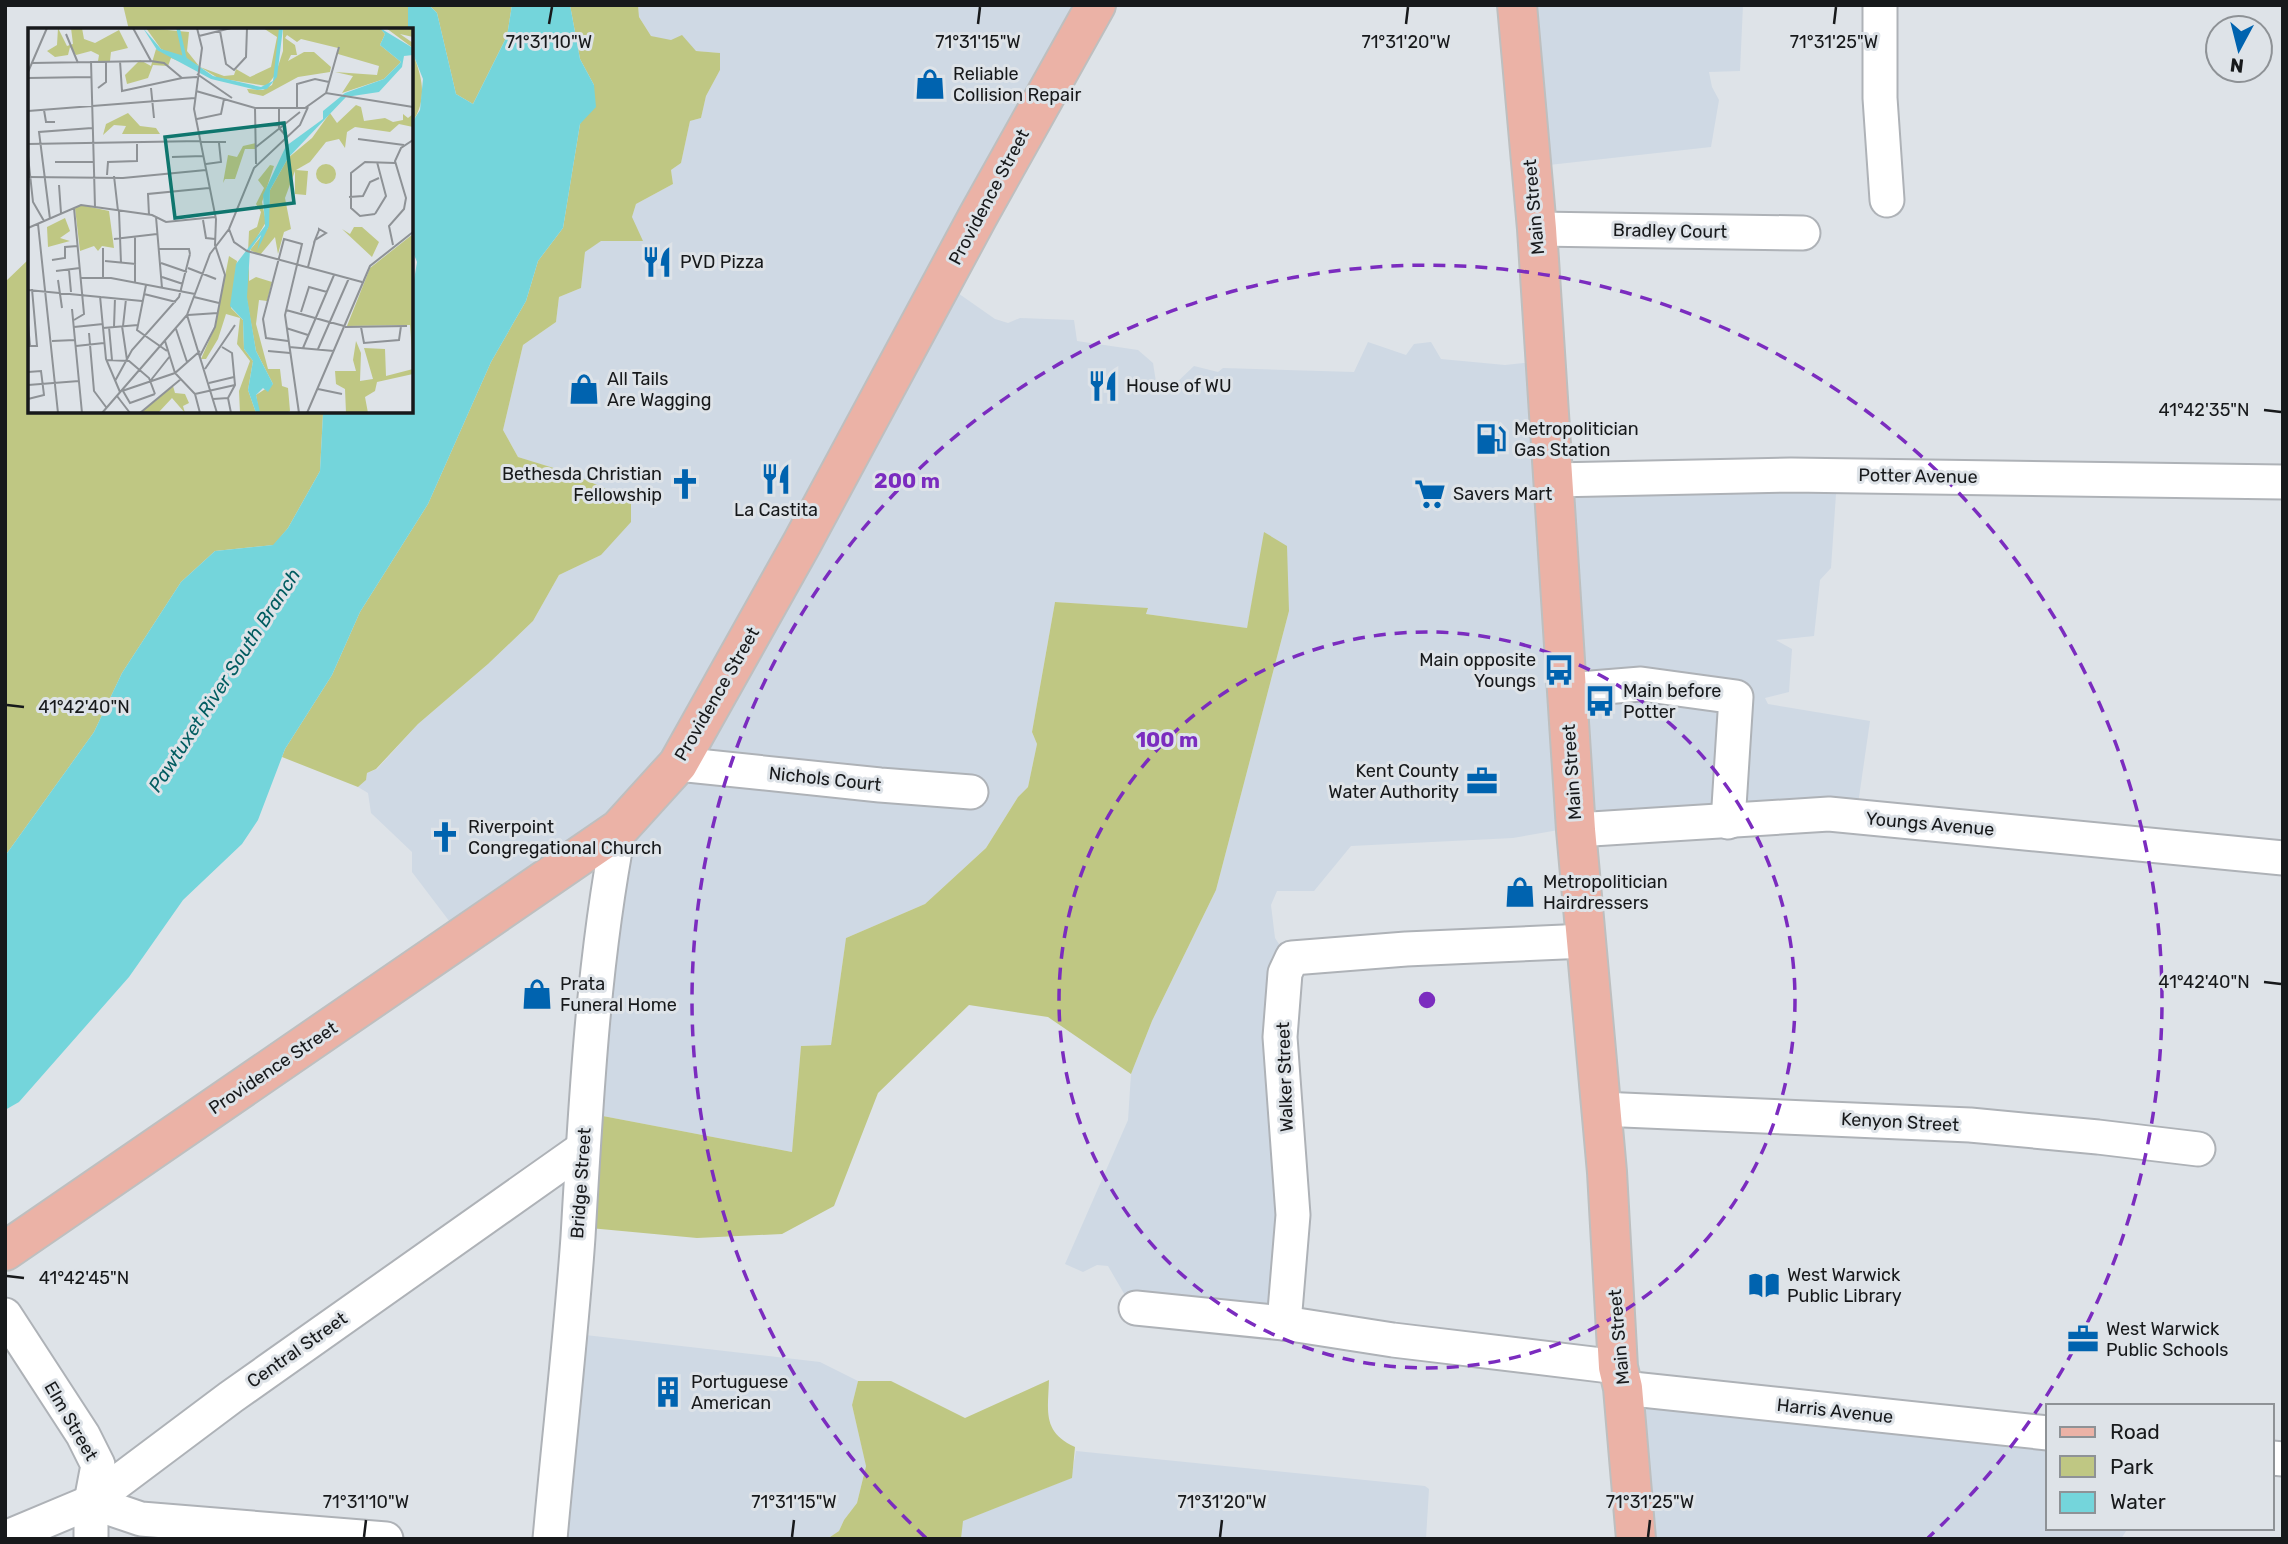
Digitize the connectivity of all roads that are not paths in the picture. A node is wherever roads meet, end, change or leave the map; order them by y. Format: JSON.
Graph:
{"nodes":[{"id":1,"x":1096,"y":5,"type":"edge"},
{"id":2,"x":1517,"y":5,"type":"edge"},
{"id":3,"x":1880,"y":5,"type":"edge"},
{"id":4,"x":1887,"y":201,"type":"dead end"},
{"id":5,"x":1537,"y":229,"type":"junction"},
{"id":6,"x":1803,"y":233,"type":"dead end"},
{"id":7,"x":1553,"y":480,"type":"junction"},
{"id":8,"x":2283,"y":482,"type":"edge"},
{"id":9,"x":1567,"y":690,"type":"junction"},
{"id":10,"x":678,"y":764,"type":"junction"},
{"id":11,"x":971,"y":792,"type":"dead end"},
{"id":12,"x":1728,"y":822,"type":"junction"},
{"id":13,"x":618,"y":829,"type":"junction"},
{"id":14,"x":1576,"y":830,"type":"junction"},
{"id":15,"x":2283,"y":859,"type":"edge"},
{"id":16,"x":1586,"y":941,"type":"junction"},
{"id":17,"x":1600,"y":1109,"type":"junction"},
{"id":18,"x":582,"y":1149,"type":"junction"},
{"id":19,"x":2198,"y":1149,"type":"dead end"},
{"id":20,"x":5,"y":1251,"type":"edge"},
{"id":21,"x":1136,"y":1308,"type":"dead end"},
{"id":22,"x":5,"y":1315,"type":"edge"},
{"id":23,"x":1284,"y":1323,"type":"junction"},
{"id":24,"x":1620,"y":1378,"type":"junction"},
{"id":25,"x":2046,"y":1433,"type":"edge"},
{"id":26,"x":91,"y":1502,"type":"junction"},
{"id":27,"x":311,"y":1536,"type":"edge"},
{"id":28,"x":5,"y":1538,"type":"edge"},
{"id":29,"x":91,"y":1539,"type":"edge"},
{"id":30,"x":386,"y":1539,"type":"edge"},
{"id":31,"x":550,"y":1539,"type":"edge"},
{"id":32,"x":1636,"y":1539,"type":"edge"}],
"edges":[{"from":1,"to":10,"type":"main road","name":"Providence Street"},
{"from":2,"to":5,"type":"main road","name":"Main Street"},
{"from":3,"to":4,"type":"street"},
{"from":5,"to":6,"type":"street","name":"Bradley Court"},
{"from":5,"to":7,"type":"main road","name":"Main Street"},
{"from":7,"to":8,"type":"street","name":"Potter Avenue"},
{"from":7,"to":9,"type":"main road","name":"Main Street"},
{"from":9,"to":12,"type":"street"},
{"from":9,"to":14,"type":"main road","name":"Main Street"},
{"from":10,"to":11,"type":"street","name":"Nichols Court"},
{"from":10,"to":13,"type":"main road","name":"Providence Street"},
{"from":12,"to":14,"type":"street","name":"Youngs Avenue"},
{"from":12,"to":15,"type":"street","name":"Youngs Avenue"},
{"from":13,"to":18,"type":"street","name":"Bridge Street"},
{"from":13,"to":20,"type":"main road","name":"Providence Street"},
{"from":14,"to":16,"type":"main road","name":"Main Street"},
{"from":16,"to":17,"type":"main road","name":"Main Street"},
{"from":16,"to":23,"type":"street","name":"Walker Street"},
{"from":17,"to":19,"type":"street","name":"Kenyon Street"},
{"from":17,"to":24,"type":"main road","name":"Main Street"},
{"from":18,"to":26,"type":"street","name":"Central Street"},
{"from":18,"to":31,"type":"street","name":"Bridge Street"},
{"from":21,"to":23,"type":"street"},
{"from":22,"to":26,"type":"street","name":"Elm Street"},
{"from":23,"to":24,"type":"street"},
{"from":24,"to":25,"type":"street","name":"Harris Avenue"},
{"from":24,"to":32,"type":"main road","name":"Main Street"},
{"from":26,"to":27,"type":"street"},
{"from":26,"to":28,"type":"street","name":"Central Street"},
{"from":26,"to":29,"type":"street","name":"Elm Street"},
{"from":27,"to":30,"type":"street"}]}
